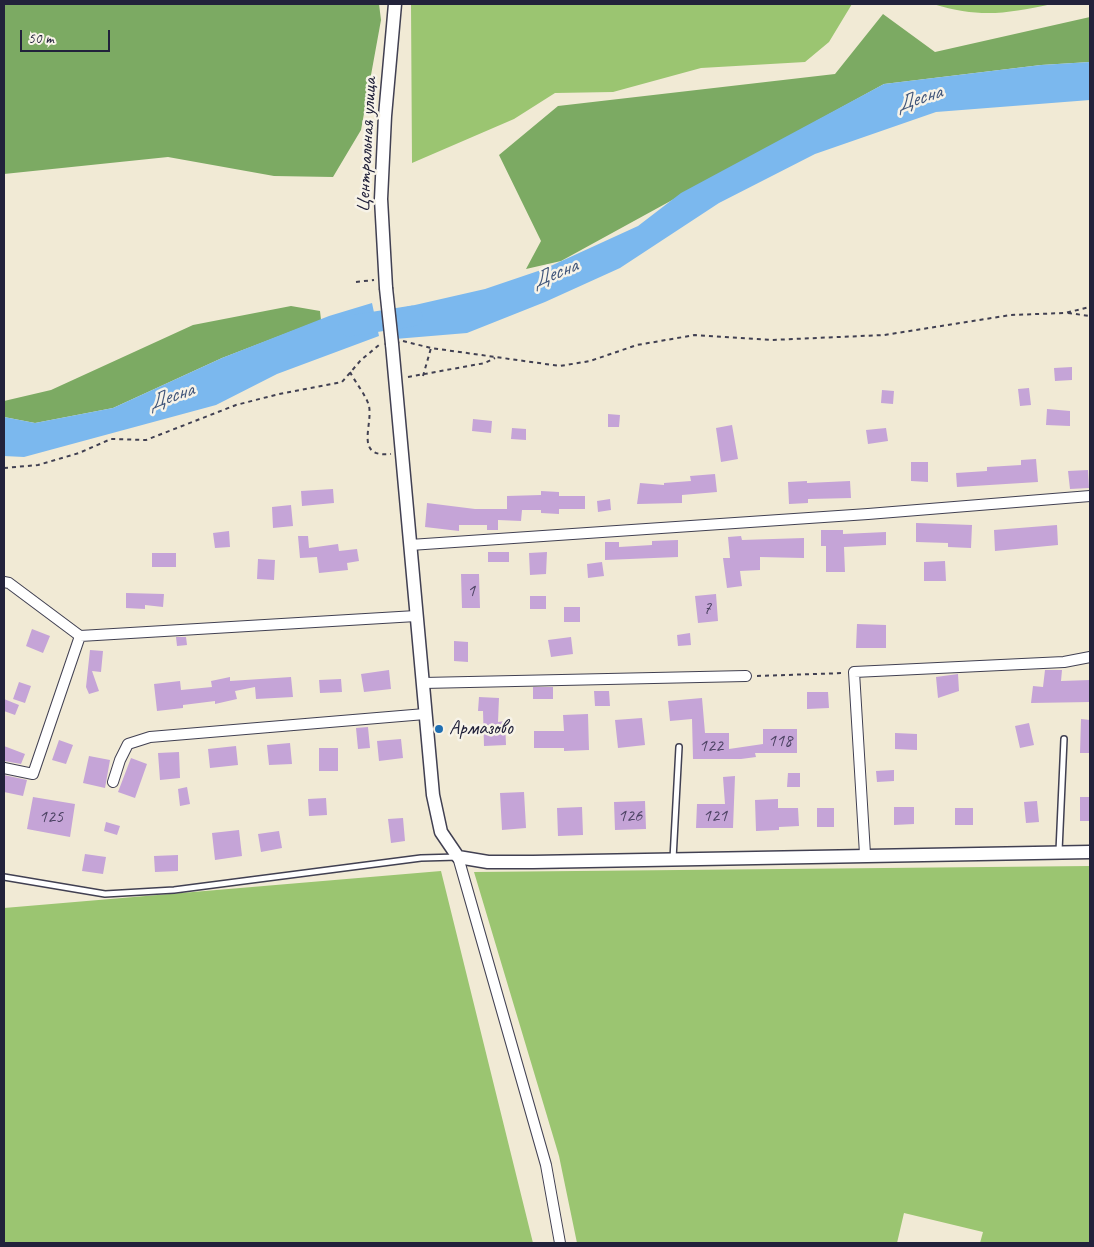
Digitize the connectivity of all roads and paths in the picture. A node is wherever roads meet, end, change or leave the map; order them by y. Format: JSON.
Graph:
{"nodes":[{"id":1,"x":396,"y":4,"type":"edge"},
{"id":2,"x":356,"y":282,"type":"dead end"},
{"id":3,"x":386,"y":283,"type":"junction"},
{"id":4,"x":1090,"y":307,"type":"edge"},
{"id":5,"x":1065,"y":312,"type":"junction"},
{"id":6,"x":1090,"y":316,"type":"edge"},
{"id":7,"x":391,"y":343,"type":"junction"},
{"id":8,"x":430,"y":348,"type":"junction"},
{"id":9,"x":496,"y":357,"type":"junction"},
{"id":10,"x":350,"y":372,"type":"junction"},
{"id":11,"x":423,"y":376,"type":"junction"},
{"id":12,"x":395,"y":378,"type":"junction"},
{"id":13,"x":402,"y":452,"type":"junction"},
{"id":14,"x":4,"y":468,"type":"edge"},
{"id":15,"x":1090,"y":496,"type":"edge"},
{"id":16,"x":410,"y":545,"type":"junction"},
{"id":17,"x":4,"y":582,"type":"edge"},
{"id":18,"x":416,"y":616,"type":"junction"},
{"id":19,"x":80,"y":636,"type":"junction"},
{"id":20,"x":1090,"y":657,"type":"edge"},
{"id":21,"x":854,"y":672,"type":"junction"},
{"id":22,"x":746,"y":676,"type":"joint"},
{"id":23,"x":423,"y":683,"type":"junction"},
{"id":24,"x":425,"y":714,"type":"junction"},
{"id":25,"x":1064,"y":739,"type":"dead end"},
{"id":26,"x":679,"y":747,"type":"dead end"},
{"id":27,"x":4,"y":768,"type":"edge"},
{"id":28,"x":113,"y":782,"type":"dead end"},
{"id":29,"x":1059,"y":852,"type":"junction"},
{"id":30,"x":1090,"y":852,"type":"edge"},
{"id":31,"x":865,"y":854,"type":"junction"},
{"id":32,"x":458,"y":857,"type":"junction"},
{"id":33,"x":673,"y":860,"type":"junction"},
{"id":34,"x":4,"y":877,"type":"edge"},
{"id":35,"x":560,"y":1243,"type":"edge"}],
"edges":[{"from":1,"to":3,"type":"street","name":"Центральная улица"},
{"from":2,"to":3,"type":"path"},
{"from":3,"to":7,"type":"street","name":"Центральная улица","bridge":true},
{"from":4,"to":5,"type":"path"},
{"from":5,"to":6,"type":"path"},
{"from":5,"to":9,"type":"path"},
{"from":7,"to":8,"type":"path"},
{"from":7,"to":10,"type":"path"},
{"from":7,"to":12,"type":"street","name":"Центральная улица"},
{"from":8,"to":9,"type":"path"},
{"from":8,"to":11,"type":"path"},
{"from":9,"to":11,"type":"path"},
{"from":10,"to":13,"type":"path"},
{"from":10,"to":14,"type":"path"},
{"from":11,"to":12,"type":"path"},
{"from":12,"to":13,"type":"street","name":"Центральная улица"},
{"from":13,"to":16,"type":"street","name":"Центральная улица"},
{"from":15,"to":16,"type":"street"},
{"from":16,"to":18,"type":"street","name":"Центральная улица"},
{"from":17,"to":19,"type":"street"},
{"from":18,"to":19,"type":"street"},
{"from":18,"to":23,"type":"street","name":"Центральная улица"},
{"from":19,"to":27,"type":"street"},
{"from":20,"to":21,"type":"street"},
{"from":21,"to":22,"type":"path"},
{"from":21,"to":31,"type":"street"},
{"from":22,"to":23,"type":"street"},
{"from":23,"to":24,"type":"street","name":"Центральная улица"},
{"from":24,"to":28,"type":"street"},
{"from":24,"to":32,"type":"street","name":"Центральная улица"},
{"from":25,"to":29,"type":"lane"},
{"from":26,"to":33,"type":"lane"},
{"from":29,"to":30,"type":"street"},
{"from":29,"to":31,"type":"street"},
{"from":31,"to":33,"type":"street"},
{"from":32,"to":33,"type":"street"},
{"from":32,"to":34,"type":"lane"},
{"from":32,"to":35,"type":"street"}]}
